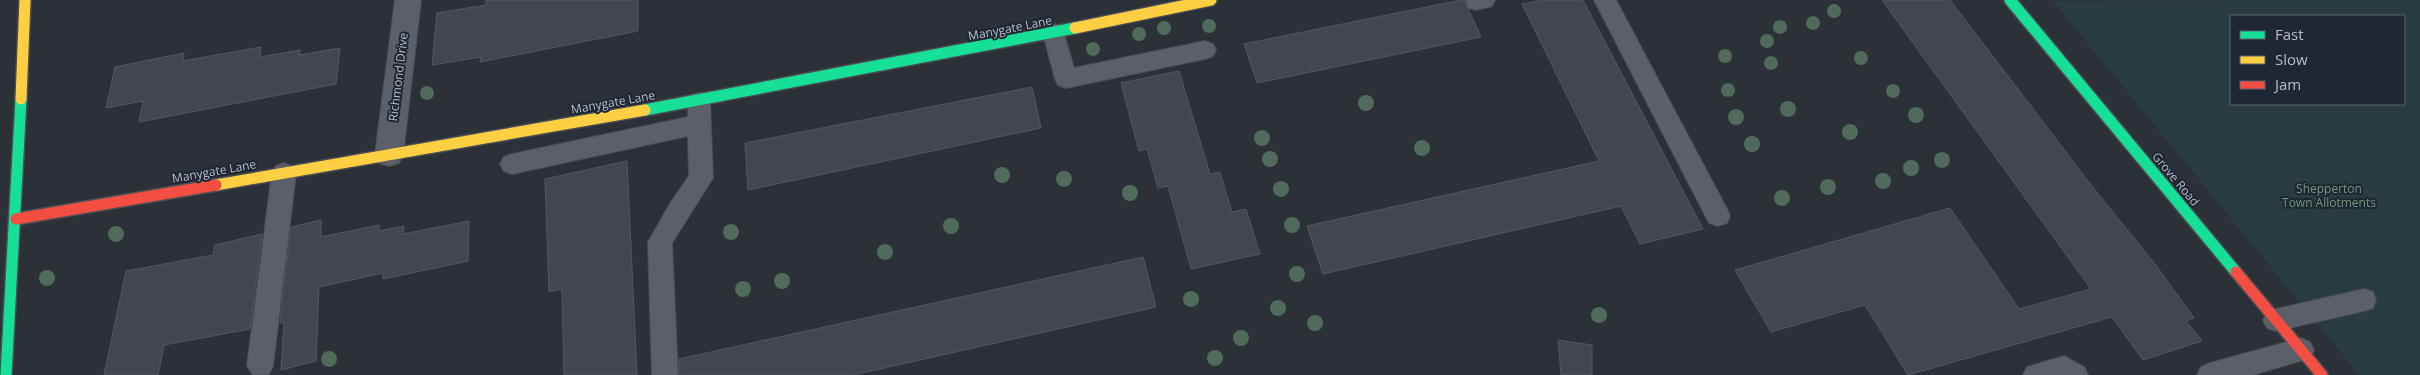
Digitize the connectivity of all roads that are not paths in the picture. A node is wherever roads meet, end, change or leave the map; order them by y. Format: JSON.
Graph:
{"nodes":[{"id":1,"x":25,"y":0,"type":"edge"},
{"id":2,"x":408,"y":0,"type":"edge"},
{"id":3,"x":1212,"y":0,"type":"edge"},
{"id":4,"x":1606,"y":0,"type":"edge"},
{"id":5,"x":2010,"y":0,"type":"edge"},
{"id":6,"x":1054,"y":34,"type":"junction"},
{"id":7,"x":1205,"y":50,"type":"dead end"},
{"id":8,"x":700,"y":113,"type":"junction"},
{"id":9,"x":389,"y":154,"type":"junction"},
{"id":10,"x":512,"y":164,"type":"dead end"},
{"id":11,"x":284,"y":173,"type":"junction"},
{"id":12,"x":1718,"y":216,"type":"dead end"},
{"id":13,"x":8,"y":221,"type":"edge"},
{"id":14,"x":2364,"y":300,"type":"dead end"},
{"id":15,"x":2276,"y":320,"type":"junction"},
{"id":16,"x":2301,"y":350,"type":"junction"},
{"id":17,"x":260,"y":366,"type":"dead end"},
{"id":18,"x":6,"y":375,"type":"edge"},
{"id":19,"x":665,"y":375,"type":"edge"},
{"id":20,"x":2036,"y":375,"type":"edge"},
{"id":21,"x":2075,"y":375,"type":"edge"},
{"id":22,"x":2210,"y":375,"type":"edge"},
{"id":23,"x":2322,"y":375,"type":"edge"}],
"edges":[{"from":1,"to":13,"type":"street"},
{"from":2,"to":9,"type":"street","name":"Richmond Drive"},
{"from":3,"to":6,"type":"street","name":"Manygate Lane"},
{"from":4,"to":12,"type":"lane"},
{"from":5,"to":15,"type":"street","name":"Grove Road"},
{"from":6,"to":7,"type":"lane"},
{"from":6,"to":8,"type":"street","name":"Manygate Lane"},
{"from":8,"to":9,"type":"street","name":"Manygate Lane"},
{"from":8,"to":10,"type":"lane"},
{"from":8,"to":19,"type":"lane"},
{"from":9,"to":11,"type":"street","name":"Manygate Lane"},
{"from":11,"to":13,"type":"street","name":"Manygate Lane"},
{"from":11,"to":17,"type":"lane"},
{"from":13,"to":18,"type":"street"},
{"from":14,"to":15,"type":"lane"},
{"from":15,"to":16,"type":"street","name":"Grove Road"},
{"from":16,"to":22,"type":"lane"},
{"from":16,"to":23,"type":"street","name":"Grove Road"},
{"from":20,"to":21,"type":"lane"}]}
